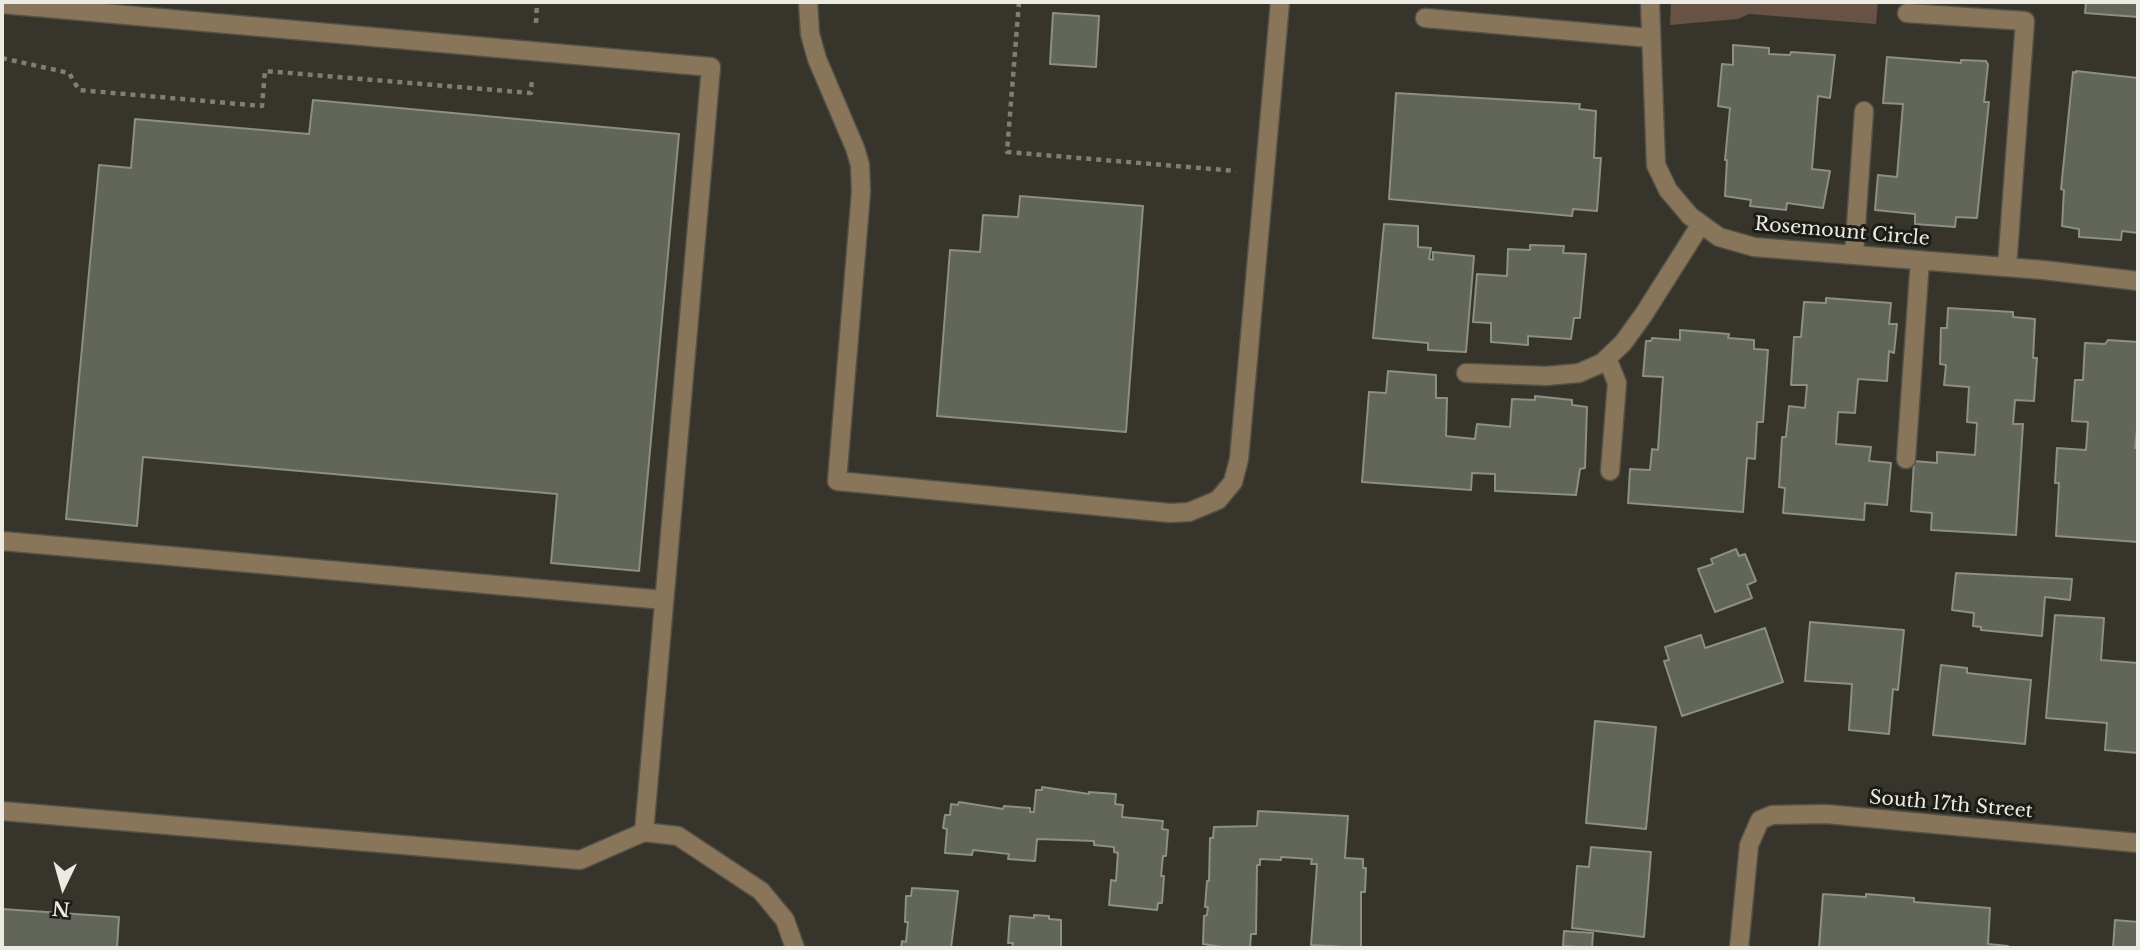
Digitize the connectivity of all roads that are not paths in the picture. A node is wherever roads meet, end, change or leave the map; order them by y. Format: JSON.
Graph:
{"nodes":[{"id":1,"x":808,"y":2,"type":"edge"},
{"id":2,"x":1280,"y":2,"type":"edge"},
{"id":3,"x":1650,"y":2,"type":"edge"},
{"id":4,"x":2,"y":4,"type":"edge"},
{"id":5,"x":1907,"y":13,"type":"dead end"},
{"id":6,"x":1425,"y":18,"type":"dead end"},
{"id":7,"x":1650,"y":38,"type":"junction"},
{"id":8,"x":1864,"y":111,"type":"dead end"},
{"id":9,"x":1701,"y":224,"type":"junction"},
{"id":10,"x":1854,"y":255,"type":"junction"},
{"id":11,"x":1920,"y":260,"type":"junction"},
{"id":12,"x":2007,"y":267,"type":"junction"},
{"id":13,"x":2138,"y":281,"type":"edge"},
{"id":14,"x":1607,"y":358,"type":"junction"},
{"id":15,"x":1466,"y":373,"type":"dead end"},
{"id":16,"x":1906,"y":459,"type":"dead end"},
{"id":17,"x":1610,"y":471,"type":"dead end"},
{"id":18,"x":2,"y":541,"type":"edge"},
{"id":19,"x":664,"y":600,"type":"junction"},
{"id":20,"x":2,"y":811,"type":"edge"},
{"id":21,"x":644,"y":832,"type":"junction"},
{"id":22,"x":2138,"y":843,"type":"edge"},
{"id":23,"x":795,"y":948,"type":"edge"},
{"id":24,"x":1739,"y":948,"type":"edge"}],
"edges":[{"from":1,"to":2,"type":"street"},
{"from":3,"to":7,"type":"street","name":"Rosemount Circle"},
{"from":4,"to":19,"type":"street"},
{"from":5,"to":12,"type":"street"},
{"from":6,"to":7,"type":"street"},
{"from":7,"to":9,"type":"street","name":"Rosemount Circle"},
{"from":8,"to":10,"type":"street"},
{"from":9,"to":10,"type":"street","name":"Rosemount Circle"},
{"from":9,"to":14,"type":"street"},
{"from":10,"to":11,"type":"street","name":"Rosemount Circle"},
{"from":11,"to":12,"type":"street","name":"Rosemount Circle"},
{"from":11,"to":16,"type":"street"},
{"from":12,"to":13,"type":"street","name":"Rosemount Circle"},
{"from":14,"to":15,"type":"street"},
{"from":14,"to":17,"type":"street"},
{"from":18,"to":19,"type":"street"},
{"from":19,"to":21,"type":"street"},
{"from":20,"to":21,"type":"street"},
{"from":21,"to":23,"type":"street"},
{"from":22,"to":24,"type":"street","name":"South 17th Street"}]}
